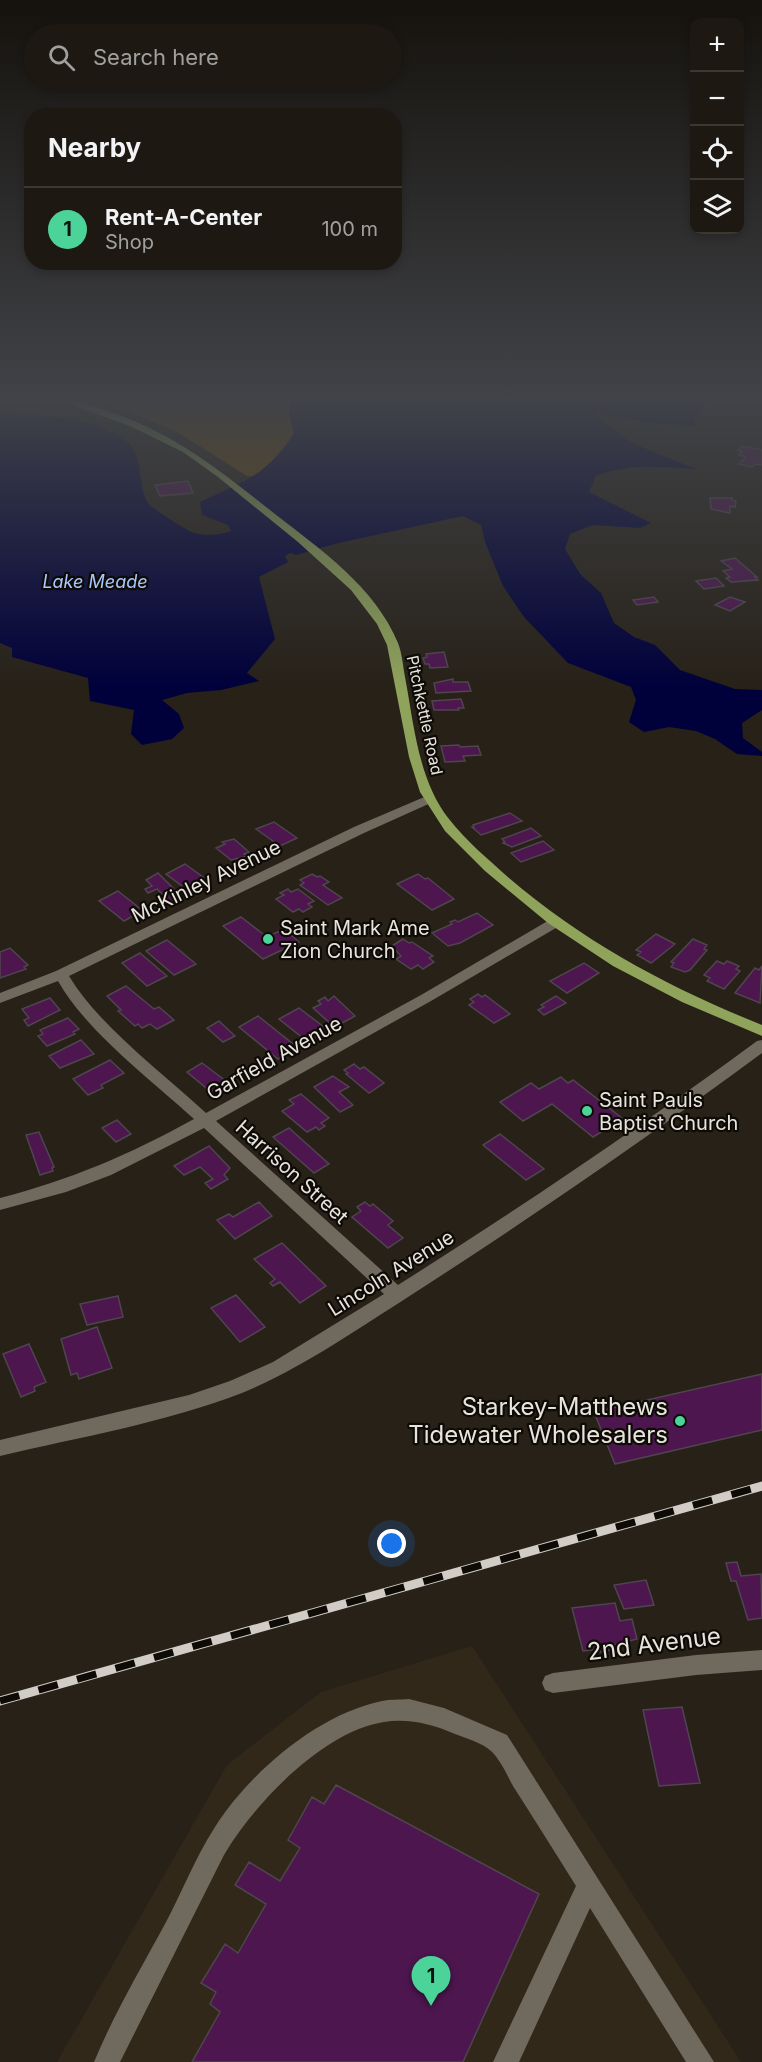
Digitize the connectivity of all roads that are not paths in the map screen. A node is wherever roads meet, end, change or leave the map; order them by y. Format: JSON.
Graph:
{"nodes":[{"id":1,"x":247,"y":496,"type":"edge"},
{"id":2,"x":429,"y":800,"type":"junction"},
{"id":3,"x":556,"y":922,"type":"junction"},
{"id":4,"x":61,"y":974,"type":"junction"},
{"id":5,"x":0,"y":998,"type":"edge"},
{"id":6,"x":762,"y":1031,"type":"edge"},
{"id":7,"x":762,"y":1045,"type":"edge"},
{"id":8,"x":205,"y":1121,"type":"junction"},
{"id":9,"x":0,"y":1204,"type":"edge"},
{"id":10,"x":397,"y":1295,"type":"junction"},
{"id":11,"x":0,"y":1448,"type":"edge"},
{"id":12,"x":762,"y":1660,"type":"edge"},
{"id":13,"x":553,"y":1683,"type":"dead end"},
{"id":14,"x":589,"y":1884,"type":"junction"},
{"id":15,"x":107,"y":2062,"type":"edge"},
{"id":16,"x":506,"y":2062,"type":"edge"},
{"id":17,"x":701,"y":2062,"type":"edge"}],
"edges":[{"from":1,"to":2,"type":"main road","name":"Pitchkettle Road"},
{"from":2,"to":3,"type":"main road","name":"Pitchkettle Road"},
{"from":2,"to":4,"type":"street","name":"McKinley Avenue"},
{"from":3,"to":6,"type":"main road","name":"Pitchkettle Road"},
{"from":3,"to":8,"type":"street","name":"Garfield Avenue"},
{"from":4,"to":5,"type":"street","name":"McKinley Avenue"},
{"from":4,"to":8,"type":"street","name":"Harrison Street"},
{"from":7,"to":10,"type":"street","name":"Lincoln Avenue"},
{"from":8,"to":9,"type":"street","name":"Garfield Avenue"},
{"from":8,"to":10,"type":"street","name":"Harrison Street"},
{"from":10,"to":11,"type":"street","name":"Lincoln Avenue"},
{"from":12,"to":13,"type":"street","name":"2nd Avenue"},
{"from":14,"to":15,"type":"street"},
{"from":14,"to":16,"type":"street"},
{"from":14,"to":17,"type":"street"}]}
